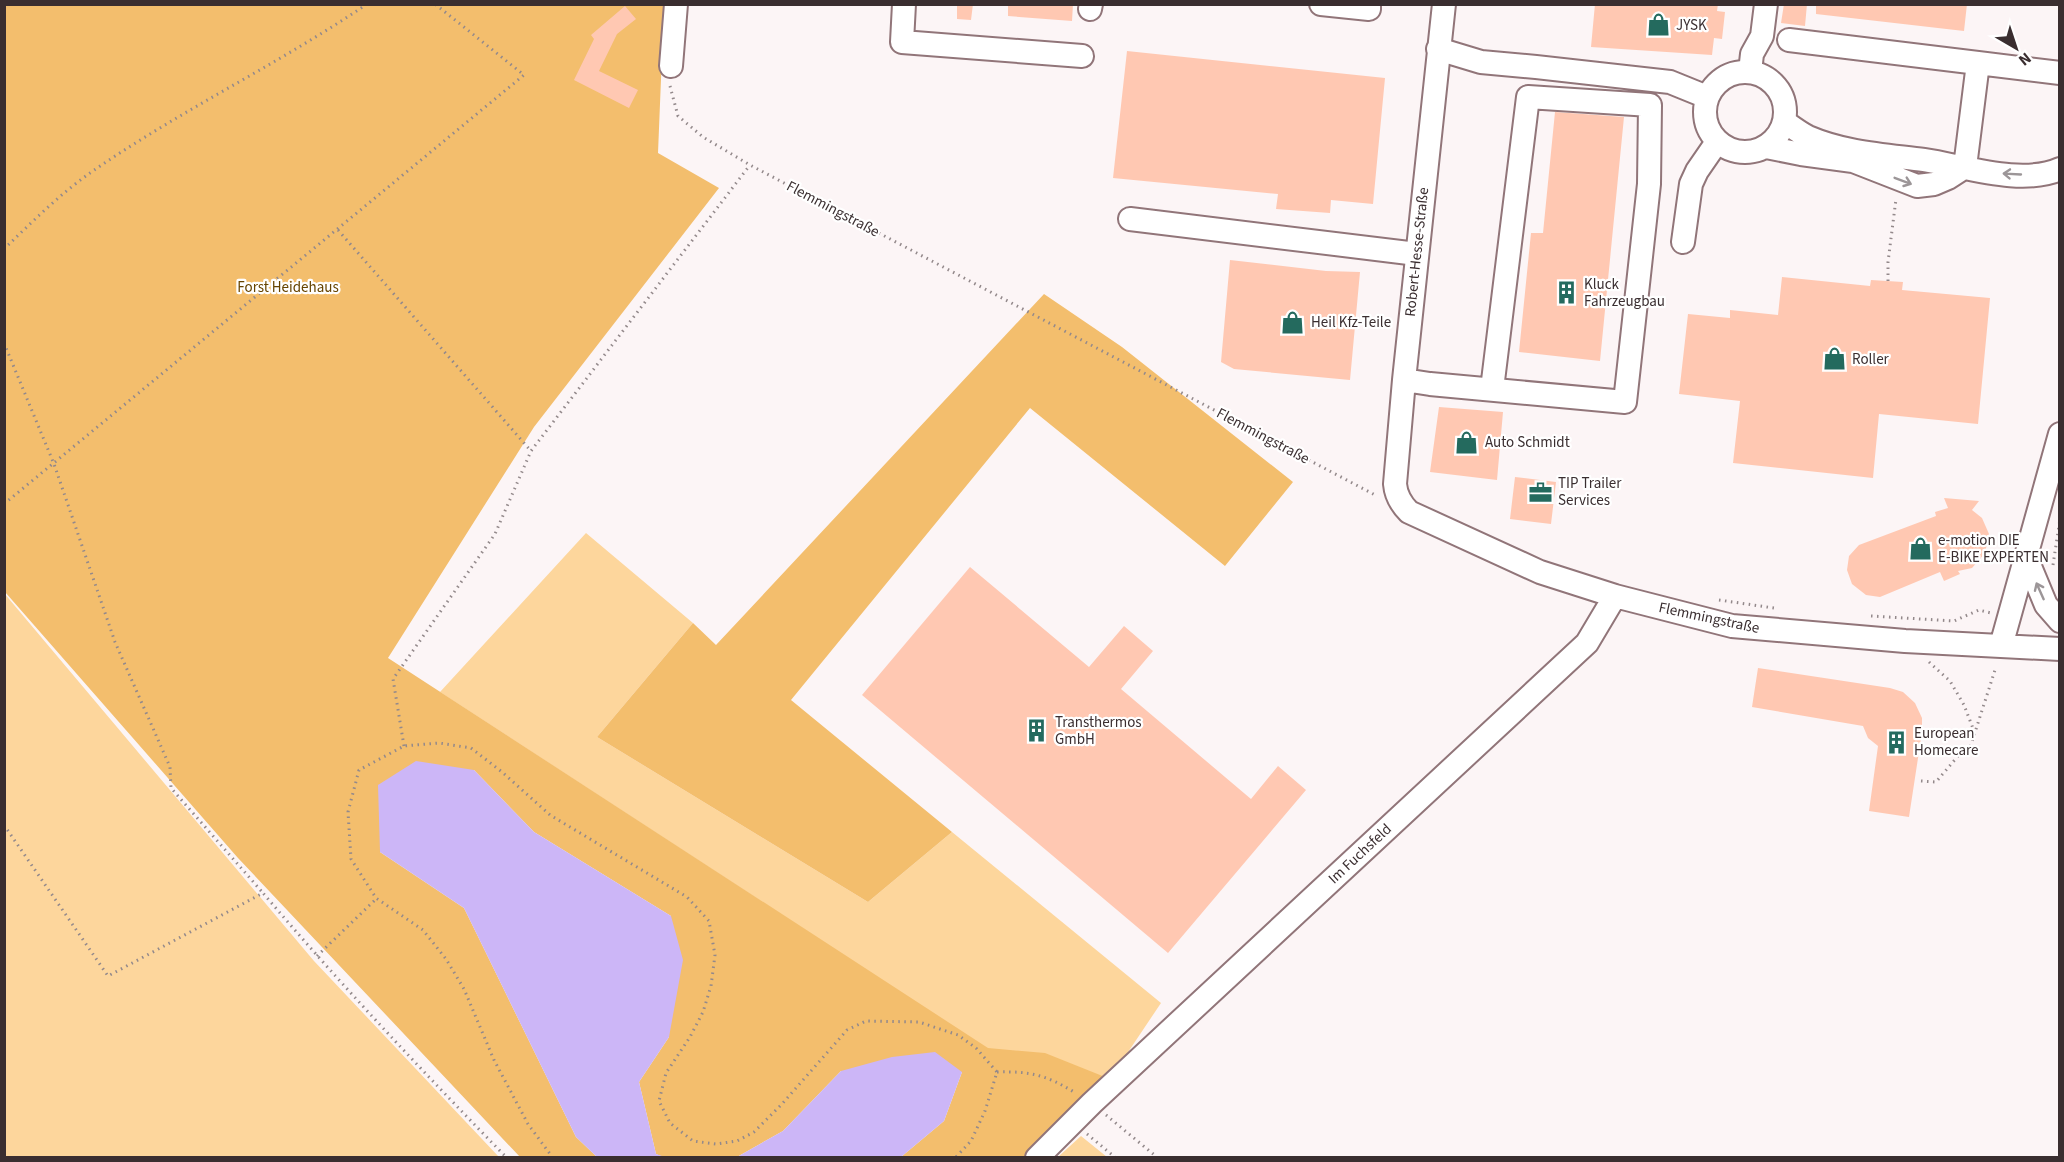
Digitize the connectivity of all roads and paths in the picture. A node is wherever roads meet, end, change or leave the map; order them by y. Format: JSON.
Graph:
{"nodes":[{"id":1,"x":367,"y":4,"type":"edge"},
{"id":2,"x":435,"y":4,"type":"edge"},
{"id":3,"x":676,"y":4,"type":"edge"},
{"id":4,"x":904,"y":4,"type":"edge"},
{"id":5,"x":1321,"y":4,"type":"edge"},
{"id":6,"x":1369,"y":4,"type":"edge"},
{"id":7,"x":1444,"y":4,"type":"edge"},
{"id":8,"x":1766,"y":4,"type":"edge"},
{"id":9,"x":1789,"y":40,"type":"dead end"},
{"id":10,"x":1438,"y":49,"type":"junction"},
{"id":11,"x":1082,"y":56,"type":"dead end"},
{"id":12,"x":1978,"y":63,"type":"junction"},
{"id":13,"x":671,"y":66,"type":"joint"},
{"id":14,"x":1750,"y":72,"type":"junction"},
{"id":15,"x":2060,"y":73,"type":"edge"},
{"id":16,"x":1707,"y":97,"type":"junction"},
{"id":17,"x":1785,"y":122,"type":"junction"},
{"id":18,"x":1717,"y":142,"type":"junction"},
{"id":19,"x":1766,"y":147,"type":"junction"},
{"id":20,"x":750,"y":165,"type":"junction"},
{"id":21,"x":1965,"y":167,"type":"junction"},
{"id":22,"x":2060,"y":169,"type":"edge"},
{"id":23,"x":1130,"y":219,"type":"dead end"},
{"id":24,"x":338,"y":230,"type":"junction"},
{"id":25,"x":1683,"y":242,"type":"dead end"},
{"id":26,"x":4,"y":249,"type":"edge"},
{"id":27,"x":1417,"y":254,"type":"junction"},
{"id":28,"x":4,"y":343,"type":"edge"},
{"id":29,"x":1404,"y":380,"type":"junction"},
{"id":30,"x":1492,"y":389,"type":"junction"},
{"id":31,"x":2060,"y":434,"type":"edge"},
{"id":32,"x":531,"y":451,"type":"junction"},
{"id":33,"x":54,"y":464,"type":"junction"},
{"id":34,"x":1399,"y":500,"type":"junction"},
{"id":35,"x":4,"y":504,"type":"edge"},
{"id":36,"x":2060,"y":519,"type":"edge"},
{"id":37,"x":2026,"y":557,"type":"junction"},
{"id":38,"x":2052,"y":568,"type":"dead end"},
{"id":39,"x":1615,"y":596,"type":"junction"},
{"id":40,"x":1712,"y":599,"type":"dead end"},
{"id":41,"x":1782,"y":609,"type":"dead end"},
{"id":42,"x":1860,"y":615,"type":"dead end"},
{"id":43,"x":2009,"y":616,"type":"junction"},
{"id":44,"x":2060,"y":621,"type":"edge"},
{"id":45,"x":1905,"y":641,"type":"junction"},
{"id":46,"x":2001,"y":646,"type":"junction"},
{"id":47,"x":2060,"y":649,"type":"edge"},
{"id":48,"x":1995,"y":670,"type":"dead end"},
{"id":49,"x":1975,"y":732,"type":"junction"},
{"id":50,"x":404,"y":746,"type":"junction"},
{"id":51,"x":1921,"y":780,"type":"dead end"},
{"id":52,"x":4,"y":825,"type":"edge"},
{"id":53,"x":263,"y":893,"type":"junction"},
{"id":54,"x":376,"y":898,"type":"junction"},
{"id":55,"x":317,"y":956,"type":"junction"},
{"id":56,"x":997,"y":1072,"type":"junction"},
{"id":57,"x":1092,"y":1103,"type":"junction"},
{"id":58,"x":1073,"y":1122,"type":"junction"},
{"id":59,"x":507,"y":1158,"type":"edge"},
{"id":60,"x":553,"y":1158,"type":"edge"},
{"id":61,"x":955,"y":1158,"type":"edge"},
{"id":62,"x":1037,"y":1158,"type":"edge"},
{"id":63,"x":1116,"y":1158,"type":"edge"},
{"id":64,"x":1158,"y":1158,"type":"edge"}],
"edges":[{"from":1,"to":26,"type":"path"},
{"from":2,"to":24,"type":"path"},
{"from":3,"to":13,"type":"street"},
{"from":4,"to":11,"type":"street"},
{"from":5,"to":6,"type":"street"},
{"from":7,"to":10,"type":"street","name":"Robert-Hesse-Straße"},
{"from":8,"to":14,"type":"street"},
{"from":9,"to":12,"type":"street"},
{"from":10,"to":16,"type":"street"},
{"from":10,"to":27,"type":"street","name":"Robert-Hesse-Straße"},
{"from":12,"to":15,"type":"street"},
{"from":12,"to":21,"type":"street"},
{"from":13,"to":20,"type":"path","name":"Flemmingstraße"},
{"from":14,"to":16,"type":"street"},
{"from":14,"to":17,"type":"street"},
{"from":16,"to":18,"type":"street"},
{"from":17,"to":19,"type":"street"},
{"from":17,"to":21,"type":"street"},
{"from":18,"to":19,"type":"street"},
{"from":18,"to":25,"type":"street"},
{"from":19,"to":21,"type":"street","one_way":true},
{"from":20,"to":32,"type":"path"},
{"from":20,"to":34,"type":"path","name":"Flemmingstraße"},
{"from":22,"to":21,"type":"street","one_way":true},
{"from":23,"to":27,"type":"street"},
{"from":24,"to":32,"type":"path"},
{"from":24,"to":33,"type":"path"},
{"from":27,"to":29,"type":"street","name":"Robert-Hesse-Straße"},
{"from":28,"to":33,"type":"path"},
{"from":29,"to":30,"type":"street"},
{"from":29,"to":34,"type":"street","name":"Robert-Hesse-Straße"},
{"from":30,"to":30,"type":"street"},
{"from":31,"to":37,"type":"street"},
{"from":32,"to":50,"type":"path"},
{"from":33,"to":35,"type":"path"},
{"from":33,"to":53,"type":"path"},
{"from":34,"to":39,"type":"street","name":"Flemmingstraße"},
{"from":36,"to":38,"type":"path"},
{"from":37,"to":43,"type":"street"},
{"from":44,"to":37,"type":"street","one_way":true},
{"from":39,"to":45,"type":"street","name":"Flemmingstraße"},
{"from":39,"to":57,"type":"street","name":"Im Fuchsfeld"},
{"from":40,"to":41,"type":"path"},
{"from":42,"to":43,"type":"path"},
{"from":43,"to":46,"type":"street"},
{"from":45,"to":46,"type":"street","name":"Flemmingstraße"},
{"from":45,"to":49,"type":"path"},
{"from":46,"to":47,"type":"street","name":"Flemmingstraße"},
{"from":48,"to":49,"type":"path"},
{"from":49,"to":51,"type":"path"},
{"from":50,"to":54,"type":"path"},
{"from":50,"to":56,"type":"path"},
{"from":52,"to":53,"type":"path"},
{"from":53,"to":55,"type":"path"},
{"from":54,"to":55,"type":"path"},
{"from":54,"to":60,"type":"path"},
{"from":55,"to":59,"type":"path"},
{"from":56,"to":57,"type":"path"},
{"from":56,"to":61,"type":"path"},
{"from":57,"to":58,"type":"street","name":"Im Fuchsfeld"},
{"from":57,"to":64,"type":"path"},
{"from":58,"to":62,"type":"street","name":"Im Fuchsfeld"},
{"from":58,"to":63,"type":"path"}]}
